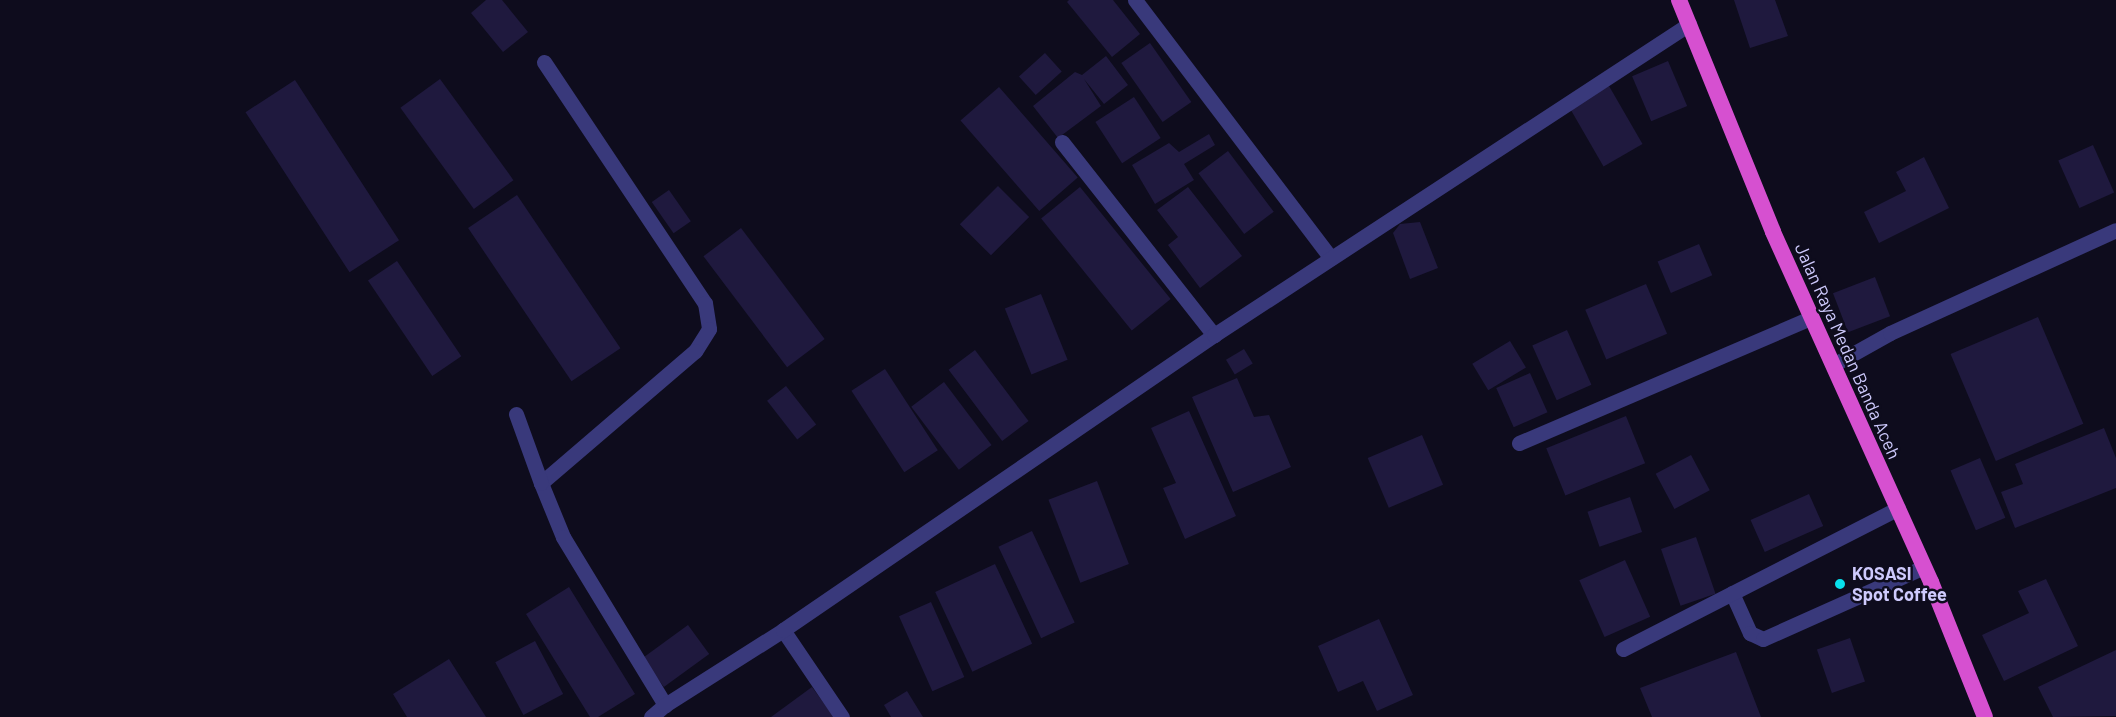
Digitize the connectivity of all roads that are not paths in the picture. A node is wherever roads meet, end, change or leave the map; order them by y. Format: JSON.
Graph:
{"nodes":[{"id":1,"x":1134,"y":0,"type":"edge"},
{"id":2,"x":1679,"y":0,"type":"edge"},
{"id":3,"x":1689,"y":24,"type":"junction"},
{"id":4,"x":544,"y":62,"type":"dead end"},
{"id":5,"x":1062,"y":141,"type":"dead end"},
{"id":6,"x":2116,"y":230,"type":"edge"},
{"id":7,"x":1331,"y":258,"type":"junction"},
{"id":8,"x":1811,"y":318,"type":"junction"},
{"id":9,"x":1214,"y":334,"type":"junction"},
{"id":10,"x":1833,"y":365,"type":"junction"},
{"id":11,"x":516,"y":414,"type":"dead end"},
{"id":12,"x":1519,"y":443,"type":"dead end"},
{"id":13,"x":541,"y":483,"type":"junction"},
{"id":14,"x":1898,"y":508,"type":"junction"},
{"id":15,"x":1924,"y":567,"type":"junction"},
{"id":16,"x":1732,"y":593,"type":"junction"},
{"id":17,"x":783,"y":630,"type":"junction"},
{"id":18,"x":1623,"y":649,"type":"dead end"},
{"id":19,"x":665,"y":705,"type":"junction"},
{"id":20,"x":651,"y":717,"type":"edge"},
{"id":21,"x":842,"y":717,"type":"edge"},
{"id":22,"x":1985,"y":717,"type":"edge"}],
"edges":[{"from":1,"to":7,"type":"street"},
{"from":2,"to":3,"type":"highway","name":"Jalan Raya Medan Banda Aceh"},
{"from":3,"to":7,"type":"street"},
{"from":3,"to":8,"type":"highway","name":"Jalan Raya Medan Banda Aceh"},
{"from":4,"to":13,"type":"street"},
{"from":5,"to":9,"type":"street"},
{"from":6,"to":10,"type":"street"},
{"from":7,"to":9,"type":"street"},
{"from":8,"to":10,"type":"highway","name":"Jalan Raya Medan Banda Aceh"},
{"from":8,"to":12,"type":"street"},
{"from":9,"to":17,"type":"street"},
{"from":10,"to":14,"type":"highway","name":"Jalan Raya Medan Banda Aceh"},
{"from":11,"to":13,"type":"street"},
{"from":13,"to":19,"type":"street"},
{"from":14,"to":15,"type":"highway","name":"Jalan Raya Medan Banda Aceh"},
{"from":14,"to":16,"type":"street"},
{"from":15,"to":16,"type":"street"},
{"from":15,"to":22,"type":"highway","name":"Jalan Raya Medan Banda Aceh"},
{"from":16,"to":18,"type":"street"},
{"from":17,"to":19,"type":"street"},
{"from":17,"to":21,"type":"street"},
{"from":19,"to":20,"type":"street"}]}
